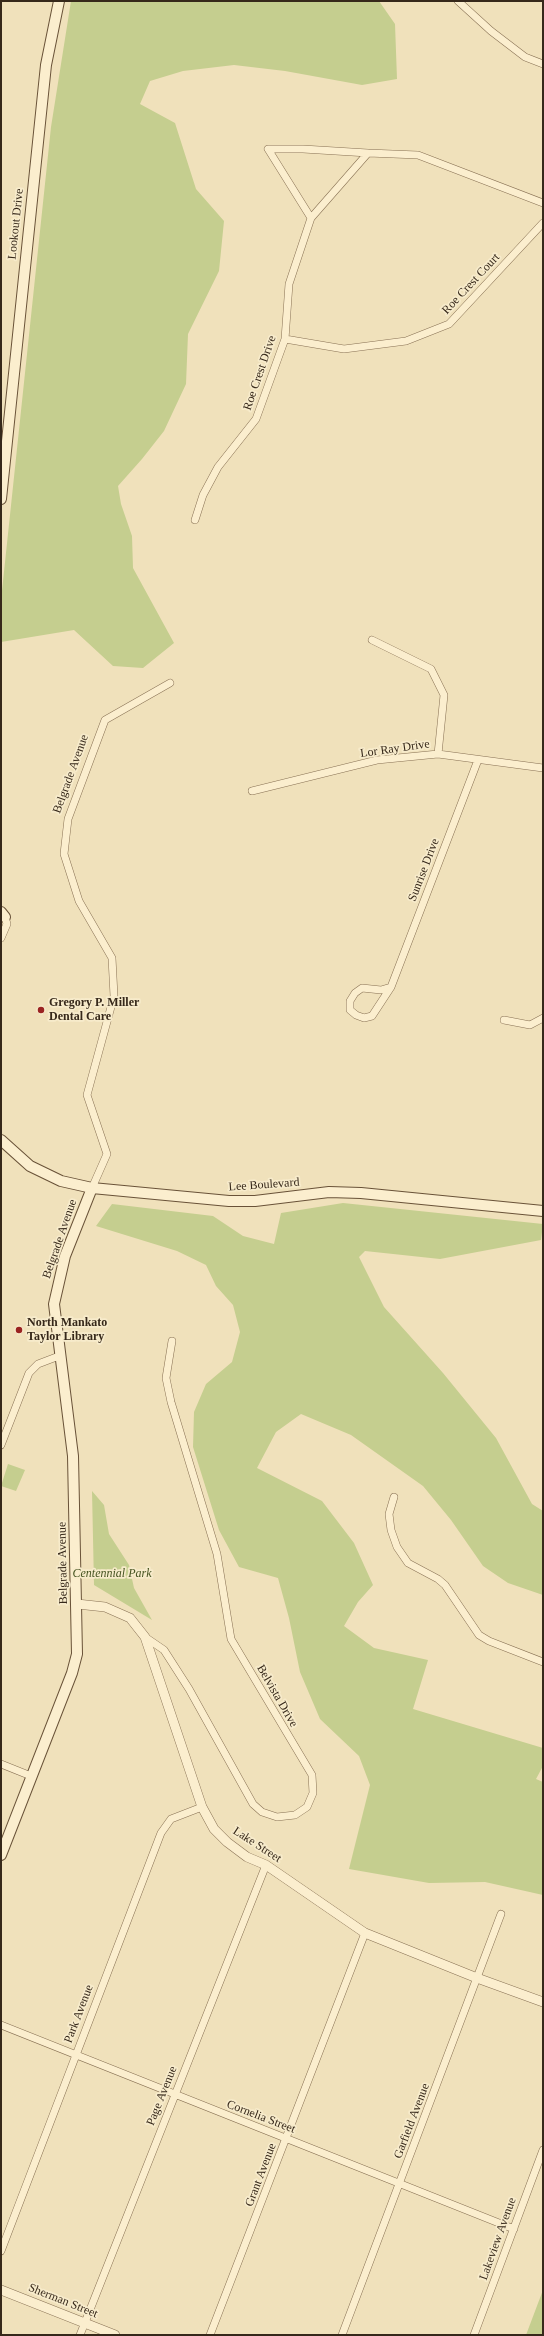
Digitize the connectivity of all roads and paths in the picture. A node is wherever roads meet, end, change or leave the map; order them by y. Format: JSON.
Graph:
{"nodes":[{"id":1,"x":59,"y":1,"type":"edge"},
{"id":2,"x":458,"y":1,"type":"edge"},
{"id":3,"x":543,"y":64,"type":"edge"},
{"id":4,"x":368,"y":153,"type":"junction"},
{"id":5,"x":543,"y":203,"type":"edge"},
{"id":6,"x":311,"y":218,"type":"junction"},
{"id":7,"x":543,"y":223,"type":"edge"},
{"id":8,"x":285,"y":339,"type":"junction"},
{"id":9,"x":1,"y":499,"type":"edge"},
{"id":10,"x":195,"y":520,"type":"dead end"},
{"id":11,"x":372,"y":640,"type":"dead end"},
{"id":12,"x":170,"y":683,"type":"dead end"},
{"id":13,"x":438,"y":754,"type":"junction"},
{"id":14,"x":478,"y":760,"type":"junction"},
{"id":15,"x":543,"y":768,"type":"edge"},
{"id":16,"x":252,"y":791,"type":"dead end"},
{"id":17,"x":2,"y":914,"type":"edge"},
{"id":18,"x":1,"y":938,"type":"edge"},
{"id":19,"x":391,"y":987,"type":"junction"},
{"id":20,"x":543,"y":1018,"type":"edge"},
{"id":21,"x":504,"y":1020,"type":"dead end"},
{"id":22,"x":1,"y":1140,"type":"edge"},
{"id":23,"x":92,"y":1188,"type":"junction"},
{"id":24,"x":543,"y":1211,"type":"edge"},
{"id":25,"x":172,"y":1341,"type":"dead end"},
{"id":26,"x":59,"y":1356,"type":"junction"},
{"id":27,"x":1,"y":1445,"type":"edge"},
{"id":28,"x":394,"y":1497,"type":"dead end"},
{"id":29,"x":76,"y":1604,"type":"junction"},
{"id":30,"x":145,"y":1637,"type":"junction"},
{"id":31,"x":543,"y":1662,"type":"edge"},
{"id":32,"x":1,"y":1764,"type":"edge"},
{"id":33,"x":31,"y":1776,"type":"junction"},
{"id":34,"x":202,"y":1807,"type":"junction"},
{"id":35,"x":1,"y":1854,"type":"edge"},
{"id":36,"x":266,"y":1865,"type":"junction"},
{"id":37,"x":501,"y":1914,"type":"dead end"},
{"id":38,"x":365,"y":1933,"type":"junction"},
{"id":39,"x":477,"y":1978,"type":"junction"},
{"id":40,"x":543,"y":2002,"type":"edge"},
{"id":41,"x":1,"y":2025,"type":"edge"},
{"id":42,"x":75,"y":2054,"type":"junction"},
{"id":43,"x":174,"y":2094,"type":"junction"},
{"id":44,"x":286,"y":2138,"type":"junction"},
{"id":45,"x":543,"y":2150,"type":"edge"},
{"id":46,"x":400,"y":2184,"type":"junction"},
{"id":47,"x":514,"y":2229,"type":"junction"},
{"id":48,"x":1,"y":2251,"type":"edge"},
{"id":49,"x":1,"y":2290,"type":"edge"},
{"id":50,"x":84,"y":2323,"type":"junction"},
{"id":51,"x":80,"y":2335,"type":"edge"},
{"id":52,"x":115,"y":2335,"type":"edge"},
{"id":53,"x":210,"y":2335,"type":"edge"},
{"id":54,"x":342,"y":2335,"type":"edge"},
{"id":55,"x":474,"y":2335,"type":"edge"}],
"edges":[{"from":1,"to":9,"type":"main road","name":"Lookout Drive"},
{"from":2,"to":3,"type":"street"},
{"from":4,"to":5,"type":"street"},
{"from":4,"to":6,"type":"street","name":"Roe Crest Drive"},
{"from":4,"to":6,"type":"street"},
{"from":6,"to":8,"type":"street","name":"Roe Crest Drive"},
{"from":7,"to":8,"type":"street","name":"Roe Crest Court"},
{"from":8,"to":10,"type":"street","name":"Roe Crest Drive"},
{"from":11,"to":13,"type":"street"},
{"from":12,"to":23,"type":"street","name":"Belgrade Avenue"},
{"from":13,"to":14,"type":"street","name":"Lor Ray Drive"},
{"from":13,"to":16,"type":"street","name":"Lor Ray Drive"},
{"from":14,"to":15,"type":"street","name":"Lor Ray Drive"},
{"from":14,"to":19,"type":"street","name":"Sunrise Drive"},
{"from":17,"to":18,"type":"street"},
{"from":19,"to":19,"type":"street","name":"Sunrise Drive"},
{"from":20,"to":21,"type":"street"},
{"from":22,"to":23,"type":"main road","name":"Lee Boulevard"},
{"from":23,"to":24,"type":"main road","name":"Lee Boulevard"},
{"from":23,"to":26,"type":"main road","name":"Belgrade Avenue"},
{"from":25,"to":30,"type":"street","name":"Belvista Drive"},
{"from":26,"to":27,"type":"street"},
{"from":26,"to":29,"type":"main road","name":"Belgrade Avenue"},
{"from":28,"to":31,"type":"street"},
{"from":29,"to":30,"type":"street","name":"Lake Street"},
{"from":29,"to":33,"type":"main road","name":"Belgrade Avenue"},
{"from":30,"to":34,"type":"street","name":"Lake Street"},
{"from":32,"to":33,"type":"street"},
{"from":33,"to":35,"type":"main road","name":"Belgrade Avenue"},
{"from":34,"to":36,"type":"street","name":"Lake Street"},
{"from":34,"to":42,"type":"street","name":"Park Avenue"},
{"from":36,"to":38,"type":"street","name":"Lake Street"},
{"from":36,"to":43,"type":"street","name":"Page Avenue"},
{"from":37,"to":39,"type":"street","name":"Garfield Avenue"},
{"from":38,"to":39,"type":"street","name":"Lake Street"},
{"from":38,"to":44,"type":"street","name":"Grant Avenue"},
{"from":39,"to":40,"type":"street","name":"Lake Street"},
{"from":39,"to":46,"type":"street","name":"Garfield Avenue"},
{"from":41,"to":42,"type":"street","name":"Cornelia Street"},
{"from":42,"to":43,"type":"street","name":"Cornelia Street"},
{"from":42,"to":48,"type":"street","name":"Park Avenue"},
{"from":43,"to":44,"type":"street","name":"Cornelia Street"},
{"from":43,"to":50,"type":"street","name":"Page Avenue"},
{"from":44,"to":46,"type":"street","name":"Cornelia Street"},
{"from":44,"to":53,"type":"street","name":"Grant Avenue"},
{"from":45,"to":47,"type":"street","name":"Lakeview Avenue"},
{"from":46,"to":47,"type":"street","name":"Cornelia Street"},
{"from":46,"to":54,"type":"street","name":"Garfield Avenue"},
{"from":47,"to":55,"type":"street","name":"Lakeview Avenue"},
{"from":49,"to":50,"type":"street","name":"Sherman Street"},
{"from":50,"to":51,"type":"street","name":"Page Avenue"},
{"from":50,"to":52,"type":"street","name":"Sherman Street"}]}
